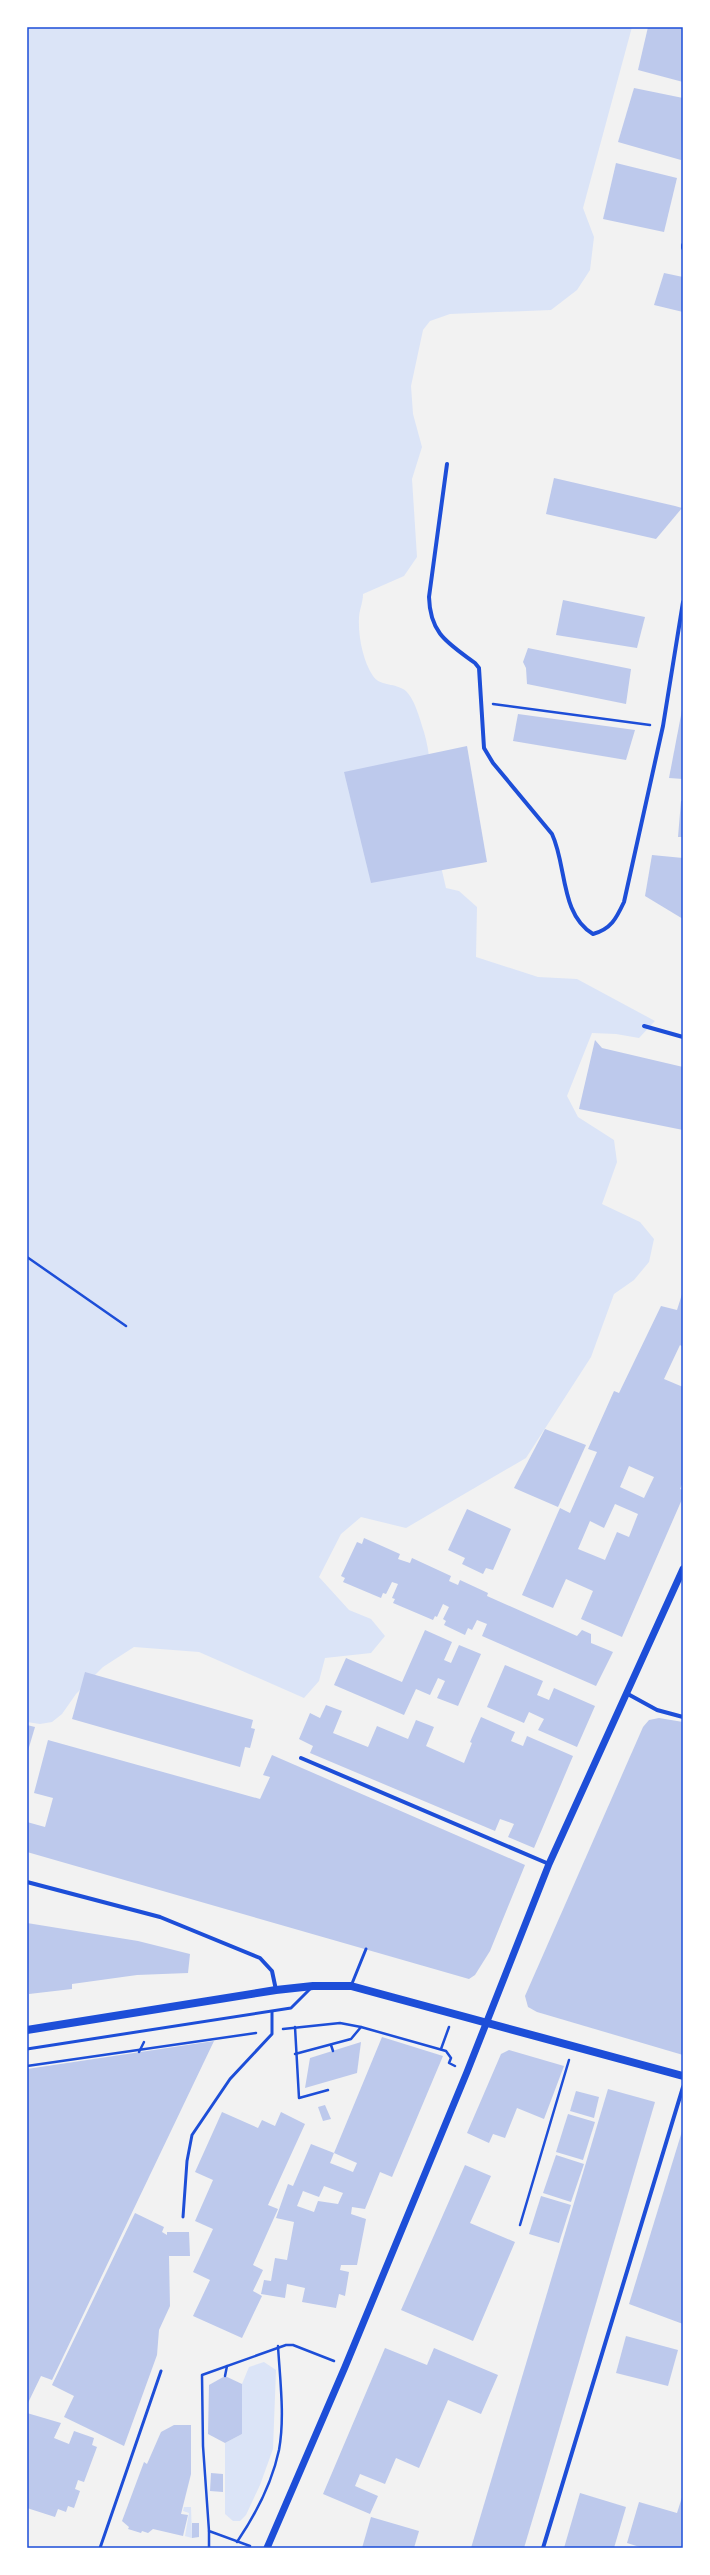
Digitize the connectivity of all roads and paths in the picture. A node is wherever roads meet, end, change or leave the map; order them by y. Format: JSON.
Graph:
{"nodes":[{"id":1,"x":683,"y":245,"type":"edge"},
{"id":2,"x":683,"y":248,"type":"edge"},
{"id":3,"x":447,"y":464,"type":"dead end"},
{"id":4,"x":683,"y":602,"type":"edge"},
{"id":5,"x":482,"y":703,"type":"junction"},
{"id":6,"x":663,"y":726,"type":"junction"},
{"id":7,"x":644,"y":1026,"type":"dead end"},
{"id":8,"x":683,"y":1037,"type":"edge"},
{"id":9,"x":27,"y":1257,"type":"edge"},
{"id":10,"x":126,"y":1326,"type":"dead end"},
{"id":11,"x":683,"y":1569,"type":"edge"},
{"id":12,"x":626,"y":1693,"type":"junction"},
{"id":13,"x":683,"y":1717,"type":"edge"},
{"id":14,"x":301,"y":1758,"type":"dead end"},
{"id":15,"x":549,"y":1864,"type":"junction"},
{"id":16,"x":27,"y":1882,"type":"edge"},
{"id":17,"x":366,"y":1949,"type":"dead end"},
{"id":18,"x":314,"y":1986,"type":"junction"},
{"id":19,"x":351,"y":1986,"type":"junction"},
{"id":20,"x":276,"y":1990,"type":"junction"},
{"id":21,"x":272,"y":2012,"type":"junction"},
{"id":22,"x":454,"y":2013,"type":"junction"},
{"id":23,"x":486,"y":2022,"type":"junction"},
{"id":24,"x":294,"y":2027,"type":"dead end"},
{"id":25,"x":361,"y":2027,"type":"dead end"},
{"id":26,"x":27,"y":2030,"type":"edge"},
{"id":27,"x":331,"y":2045,"type":"junction"},
{"id":28,"x":572,"y":2046,"type":"junction"},
{"id":29,"x":27,"y":2049,"type":"edge"},
{"id":30,"x":441,"y":2049,"type":"dead end"},
{"id":31,"x":333,"y":2051,"type":"dead end"},
{"id":32,"x":295,"y":2054,"type":"junction"},
{"id":33,"x":683,"y":2076,"type":"edge"},
{"id":34,"x":683,"y":2087,"type":"edge"},
{"id":35,"x":328,"y":2090,"type":"dead end"},
{"id":36,"x":183,"y":2216,"type":"dead end"},
{"id":37,"x":520,"y":2225,"type":"dead end"},
{"id":38,"x":278,"y":2346,"type":"junction"},
{"id":39,"x":227,"y":2366,"type":"junction"},
{"id":40,"x":345,"y":2367,"type":"junction"},
{"id":41,"x":161,"y":2371,"type":"dead end"},
{"id":42,"x":226,"y":2376,"type":"dead end"},
{"id":43,"x":209,"y":2531,"type":"junction"},
{"id":44,"x":238,"y":2542,"type":"junction"},
{"id":45,"x":250,"y":2546,"type":"dead end"},
{"id":46,"x":100,"y":2548,"type":"edge"},
{"id":47,"x":210,"y":2548,"type":"edge"},
{"id":48,"x":267,"y":2548,"type":"edge"},
{"id":49,"x":543,"y":2548,"type":"edge"}],
"edges":[{"from":1,"to":2,"type":"street"},
{"from":3,"to":5,"type":"street"},
{"from":4,"to":6,"type":"street"},
{"from":5,"to":6,"type":"path"},
{"from":5,"to":6,"type":"street"},
{"from":7,"to":8,"type":"street"},
{"from":9,"to":10,"type":"path"},
{"from":11,"to":12,"type":"street"},
{"from":12,"to":13,"type":"street"},
{"from":12,"to":15,"type":"street"},
{"from":14,"to":15,"type":"street"},
{"from":15,"to":23,"type":"street"},
{"from":16,"to":20,"type":"street"},
{"from":17,"to":19,"type":"lane"},
{"from":18,"to":19,"type":"main road"},
{"from":18,"to":20,"type":"main road"},
{"from":18,"to":21,"type":"lane"},
{"from":19,"to":22,"type":"main road"},
{"from":20,"to":26,"type":"main road"},
{"from":21,"to":29,"type":"lane"},
{"from":21,"to":36,"type":"lane"},
{"from":22,"to":23,"type":"main road"},
{"from":22,"to":30,"type":"path"},
{"from":23,"to":28,"type":"main road"},
{"from":23,"to":40,"type":"street"},
{"from":24,"to":32,"type":"path"},
{"from":25,"to":27,"type":"path"},
{"from":27,"to":31,"type":"path"},
{"from":27,"to":32,"type":"path"},
{"from":28,"to":33,"type":"main road"},
{"from":28,"to":37,"type":"path"},
{"from":32,"to":35,"type":"path"},
{"from":34,"to":49,"type":"street"},
{"from":38,"to":39,"type":"path"},
{"from":38,"to":40,"type":"path"},
{"from":38,"to":44,"type":"path"},
{"from":39,"to":42,"type":"path"},
{"from":39,"to":43,"type":"path"},
{"from":40,"to":48,"type":"street"},
{"from":41,"to":46,"type":"lane"},
{"from":43,"to":44,"type":"path"},
{"from":43,"to":47,"type":"path"},
{"from":44,"to":45,"type":"path"}]}
